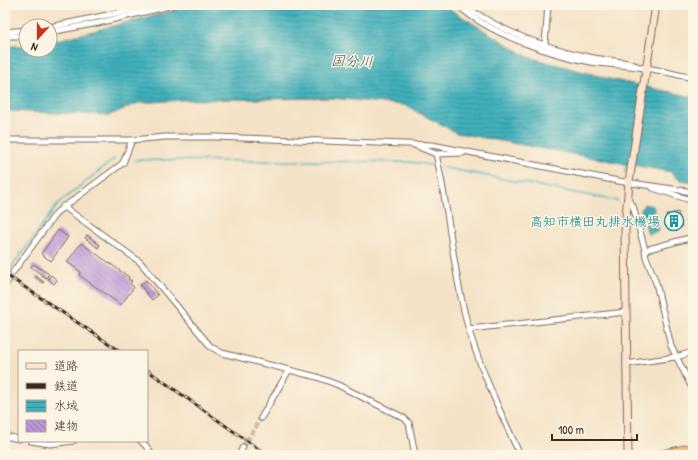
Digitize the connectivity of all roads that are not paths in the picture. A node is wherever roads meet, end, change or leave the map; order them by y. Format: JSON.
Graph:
{"nodes":[{"id":1,"x":121,"y":5,"type":"edge"},
{"id":2,"x":155,"y":5,"type":"edge"},
{"id":3,"x":174,"y":5,"type":"edge"},
{"id":4,"x":458,"y":5,"type":"edge"},
{"id":5,"x":464,"y":5,"type":"edge"},
{"id":6,"x":548,"y":5,"type":"edge"},
{"id":7,"x":656,"y":5,"type":"edge"},
{"id":8,"x":123,"y":12,"type":"junction"},
{"id":9,"x":58,"y":25,"type":"edge"},
{"id":10,"x":18,"y":31,"type":"edge"},
{"id":11,"x":58,"y":31,"type":"edge"},
{"id":12,"x":5,"y":32,"type":"edge"},
{"id":13,"x":5,"y":36,"type":"edge"},
{"id":14,"x":18,"y":36,"type":"edge"},
{"id":15,"x":545,"y":44,"type":"junction"},
{"id":16,"x":554,"y":49,"type":"junction"},
{"id":17,"x":644,"y":69,"type":"junction"},
{"id":18,"x":673,"y":73,"type":"junction"},
{"id":19,"x":693,"y":75,"type":"edge"},
{"id":20,"x":693,"y":78,"type":"edge"},
{"id":21,"x":5,"y":140,"type":"edge"},
{"id":22,"x":132,"y":140,"type":"junction"},
{"id":23,"x":410,"y":144,"type":"junction"},
{"id":24,"x":474,"y":153,"type":"junction"},
{"id":25,"x":437,"y":157,"type":"junction"},
{"id":26,"x":629,"y":180,"type":"junction"},
{"id":27,"x":648,"y":185,"type":"junction"},
{"id":28,"x":693,"y":192,"type":"edge"},
{"id":29,"x":627,"y":199,"type":"junction"},
{"id":30,"x":691,"y":200,"type":"edge"},
{"id":31,"x":63,"y":206,"type":"junction"},
{"id":32,"x":693,"y":211,"type":"edge"},
{"id":33,"x":693,"y":237,"type":"edge"},
{"id":34,"x":645,"y":250,"type":"junction"},
{"id":35,"x":13,"y":272,"type":"dead end"},
{"id":36,"x":626,"y":312,"type":"junction"},
{"id":37,"x":470,"y":329,"type":"junction"},
{"id":38,"x":693,"y":352,"type":"edge"},
{"id":39,"x":676,"y":358,"type":"junction"},
{"id":40,"x":626,"y":364,"type":"junction"},
{"id":41,"x":288,"y":370,"type":"junction"},
{"id":42,"x":693,"y":390,"type":"edge"},
{"id":43,"x":260,"y":418,"type":"tunnel mouth"},
{"id":44,"x":5,"y":436,"type":"edge"},
{"id":45,"x":18,"y":439,"type":"edge"},
{"id":46,"x":37,"y":442,"type":"edge"},
{"id":47,"x":65,"y":442,"type":"edge"},
{"id":48,"x":142,"y":442,"type":"edge"},
{"id":49,"x":243,"y":447,"type":"tunnel mouth"},
{"id":50,"x":693,"y":448,"type":"edge"},
{"id":51,"x":152,"y":455,"type":"edge"},
{"id":52,"x":239,"y":455,"type":"edge"},
{"id":53,"x":415,"y":455,"type":"edge"},
{"id":54,"x":520,"y":455,"type":"edge"},
{"id":55,"x":628,"y":455,"type":"edge"},
{"id":56,"x":662,"y":455,"type":"edge"}],
"edges":[{"from":1,"to":8,"type":"street"},
{"from":2,"to":8,"type":"street"},
{"from":3,"to":11,"type":"street"},
{"from":4,"to":16,"type":"street"},
{"from":5,"to":15,"type":"street"},
{"from":6,"to":15,"type":"street"},
{"from":7,"to":17,"type":"street"},
{"from":8,"to":9,"type":"street"},
{"from":10,"to":12,"type":"street"},
{"from":13,"to":14,"type":"street"},
{"from":15,"to":16,"type":"street"},
{"from":16,"to":17,"type":"street"},
{"from":17,"to":18,"type":"street"},
{"from":17,"to":26,"type":"street"},
{"from":18,"to":19,"type":"street"},
{"from":18,"to":20,"type":"street"},
{"from":21,"to":22,"type":"street"},
{"from":22,"to":23,"type":"street"},
{"from":22,"to":31,"type":"street"},
{"from":23,"to":24,"type":"street"},
{"from":23,"to":25,"type":"street"},
{"from":24,"to":25,"type":"street"},
{"from":24,"to":26,"type":"street"},
{"from":25,"to":37,"type":"street"},
{"from":26,"to":27,"type":"street"},
{"from":26,"to":29,"type":"street"},
{"from":27,"to":28,"type":"street"},
{"from":27,"to":30,"type":"street"},
{"from":29,"to":34,"type":"street"},
{"from":29,"to":36,"type":"street"},
{"from":30,"to":32,"type":"street"},
{"from":31,"to":35,"type":"street"},
{"from":31,"to":41,"type":"street"},
{"from":33,"to":34,"type":"street"},
{"from":34,"to":39,"type":"street"},
{"from":36,"to":37,"type":"street"},
{"from":36,"to":40,"type":"street"},
{"from":37,"to":54,"type":"street"},
{"from":38,"to":39,"type":"street"},
{"from":39,"to":40,"type":"street"},
{"from":39,"to":42,"type":"street"},
{"from":40,"to":55,"type":"street"},
{"from":41,"to":43,"type":"street"},
{"from":41,"to":53,"type":"street"},
{"from":44,"to":45,"type":"street"},
{"from":46,"to":47,"type":"street"},
{"from":48,"to":51,"type":"street"},
{"from":49,"to":52,"type":"street"},
{"from":50,"to":56,"type":"highway"}]}
